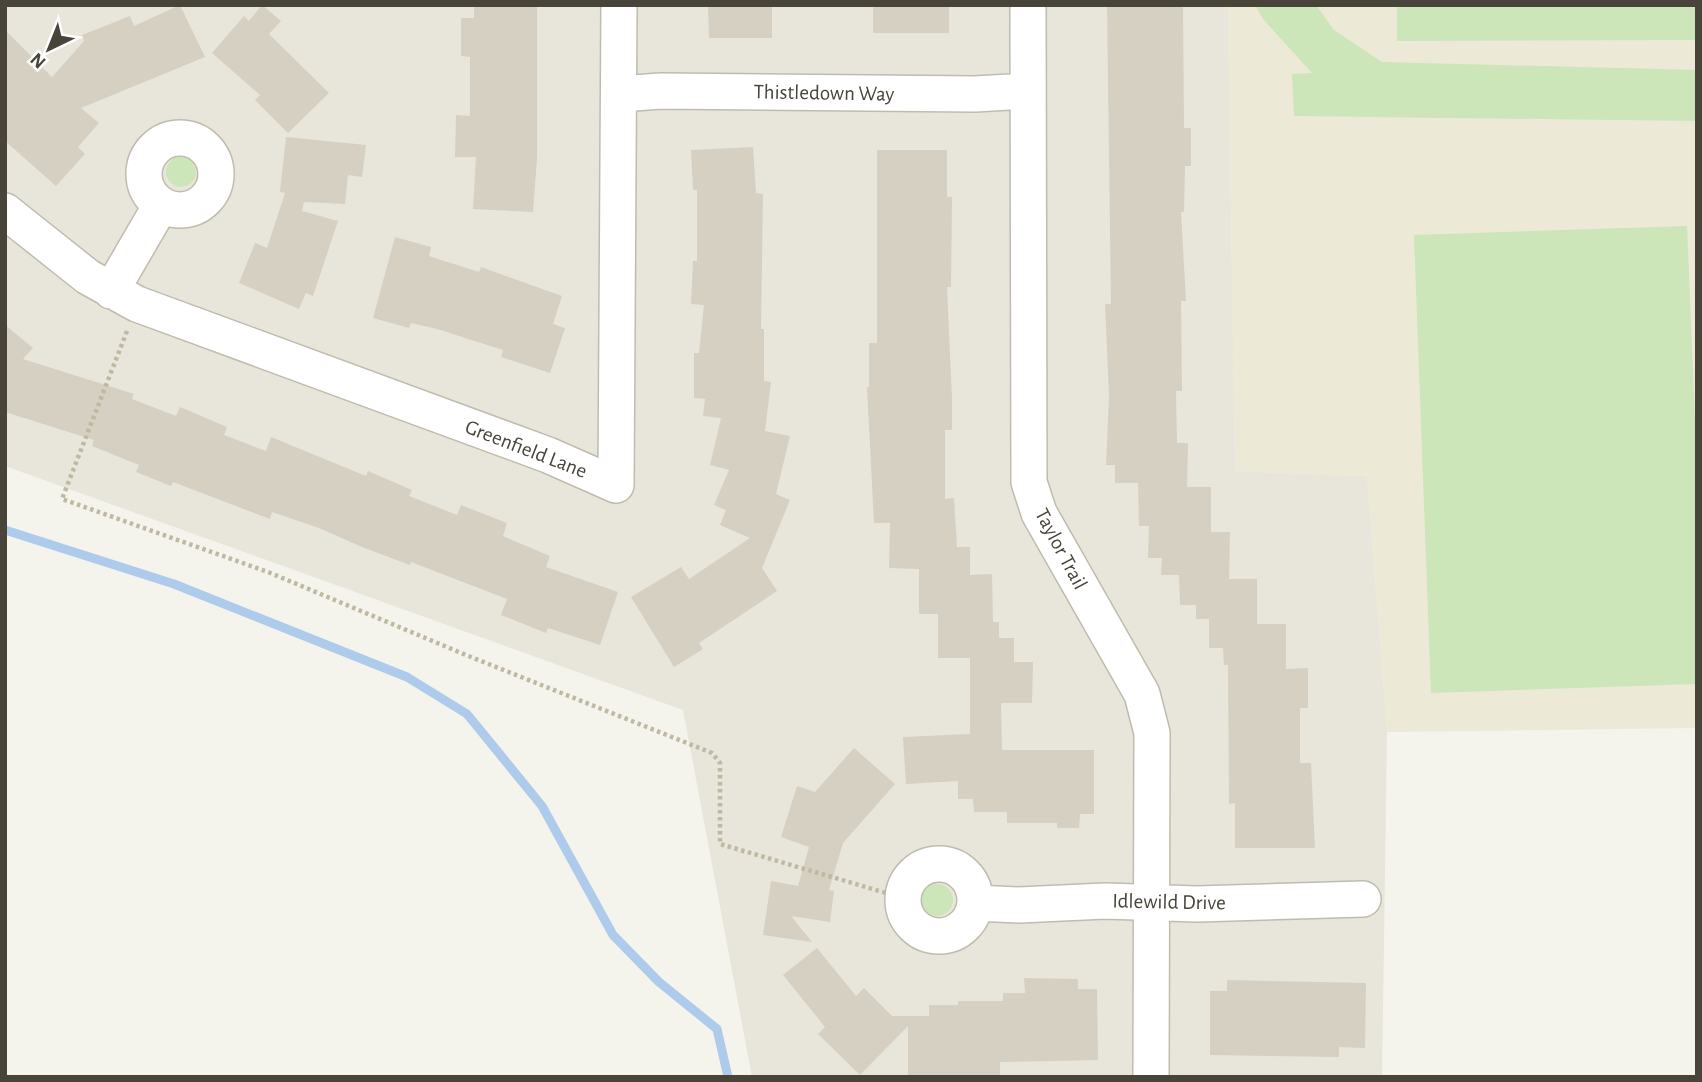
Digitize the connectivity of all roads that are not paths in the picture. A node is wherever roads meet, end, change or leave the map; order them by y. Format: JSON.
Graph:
{"nodes":[{"id":1,"x":619,"y":5,"type":"edge"},
{"id":2,"x":1028,"y":5,"type":"edge"},
{"id":3,"x":1028,"y":91,"type":"junction"},
{"id":4,"x":620,"y":94,"type":"junction"},
{"id":5,"x":161,"y":205,"type":"dead end"},
{"id":6,"x":5,"y":211,"type":"edge"},
{"id":7,"x":124,"y":298,"type":"junction"},
{"id":8,"x":1363,"y":899,"type":"dead end"},
{"id":9,"x":975,"y":903,"type":"junction"},
{"id":10,"x":1150,"y":903,"type":"junction"},
{"id":11,"x":1151,"y":1077,"type":"edge"}],
"edges":[{"from":1,"to":4,"type":"street","name":"Greenfield Lane"},
{"from":2,"to":3,"type":"street","name":"Taylor Trail"},
{"from":3,"to":4,"type":"street","name":"Thistledown Way"},
{"from":3,"to":10,"type":"street","name":"Taylor Trail"},
{"from":4,"to":7,"type":"street","name":"Greenfield Lane"},
{"from":5,"to":7,"type":"street"},
{"from":6,"to":7,"type":"street","name":"Greenfield Lane"},
{"from":8,"to":10,"type":"street","name":"Idlewild Drive"},
{"from":9,"to":9,"type":"street"},
{"from":9,"to":10,"type":"street","name":"Idlewild Drive"},
{"from":10,"to":11,"type":"street","name":"Taylor Trail"}]}
